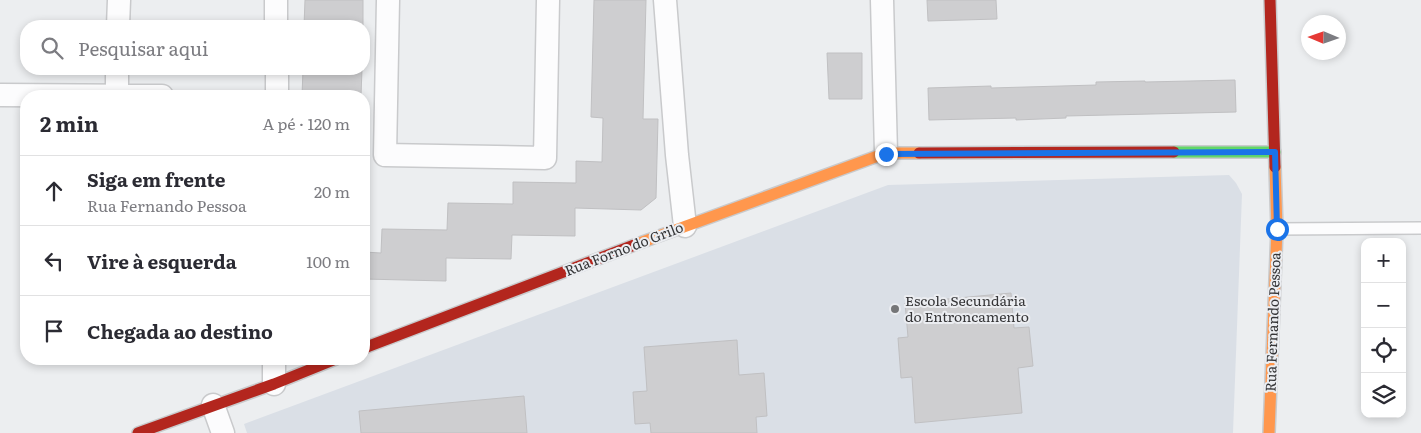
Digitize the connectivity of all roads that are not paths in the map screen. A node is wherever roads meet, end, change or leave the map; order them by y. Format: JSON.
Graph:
{"nodes":[{"id":1,"x":118,"y":0,"type":"edge"},
{"id":2,"x":276,"y":0,"type":"edge"},
{"id":3,"x":388,"y":0,"type":"edge"},
{"id":4,"x":548,"y":0,"type":"edge"},
{"id":5,"x":665,"y":0,"type":"edge"},
{"id":6,"x":882,"y":0,"type":"edge"},
{"id":7,"x":1270,"y":0,"type":"edge"},
{"id":8,"x":118,"y":20,"type":"edge"},
{"id":9,"x":276,"y":20,"type":"edge"},
{"id":10,"x":117,"y":75,"type":"edge"},
{"id":11,"x":277,"y":75,"type":"edge"},
{"id":12,"x":117,"y":90,"type":"edge"},
{"id":13,"x":277,"y":90,"type":"edge"},
{"id":14,"x":0,"y":95,"type":"edge"},
{"id":15,"x":20,"y":95,"type":"edge"},
{"id":16,"x":1275,"y":152,"type":"junction"},
{"id":17,"x":886,"y":154,"type":"junction"},
{"id":18,"x":685,"y":226,"type":"junction"},
{"id":19,"x":1421,"y":228,"type":"edge"},
{"id":20,"x":1277,"y":229,"type":"junction"},
{"id":21,"x":370,"y":346,"type":"edge"},
{"id":22,"x":274,"y":365,"type":"edge"},
{"id":23,"x":321,"y":365,"type":"edge"},
{"id":24,"x":274,"y":384,"type":"junction"},
{"id":25,"x":213,"y":405,"type":"junction"},
{"id":26,"x":138,"y":433,"type":"edge"},
{"id":27,"x":223,"y":433,"type":"edge"},
{"id":28,"x":1269,"y":433,"type":"edge"}],
"edges":[{"from":1,"to":8,"type":"street"},
{"from":2,"to":9,"type":"street"},
{"from":3,"to":4,"type":"street"},
{"from":5,"to":18,"type":"street"},
{"from":6,"to":17,"type":"street"},
{"from":7,"to":16,"type":"street","name":"Rua Fernando Pessoa"},
{"from":10,"to":12,"type":"street"},
{"from":11,"to":13,"type":"street"},
{"from":14,"to":15,"type":"street"},
{"from":16,"to":17,"type":"street","name":"Rua Forno do Grilo"},
{"from":16,"to":20,"type":"street","name":"Rua Fernando Pessoa"},
{"from":17,"to":18,"type":"street","name":"Rua Forno do Grilo"},
{"from":18,"to":21,"type":"street","name":"Rua Forno do Grilo"},
{"from":19,"to":20,"type":"lane"},
{"from":20,"to":28,"type":"street","name":"Rua Fernando Pessoa"},
{"from":22,"to":24,"type":"street"},
{"from":23,"to":24,"type":"street"},
{"from":24,"to":25,"type":"street"},
{"from":25,"to":26,"type":"street"},
{"from":25,"to":27,"type":"street"}]}
